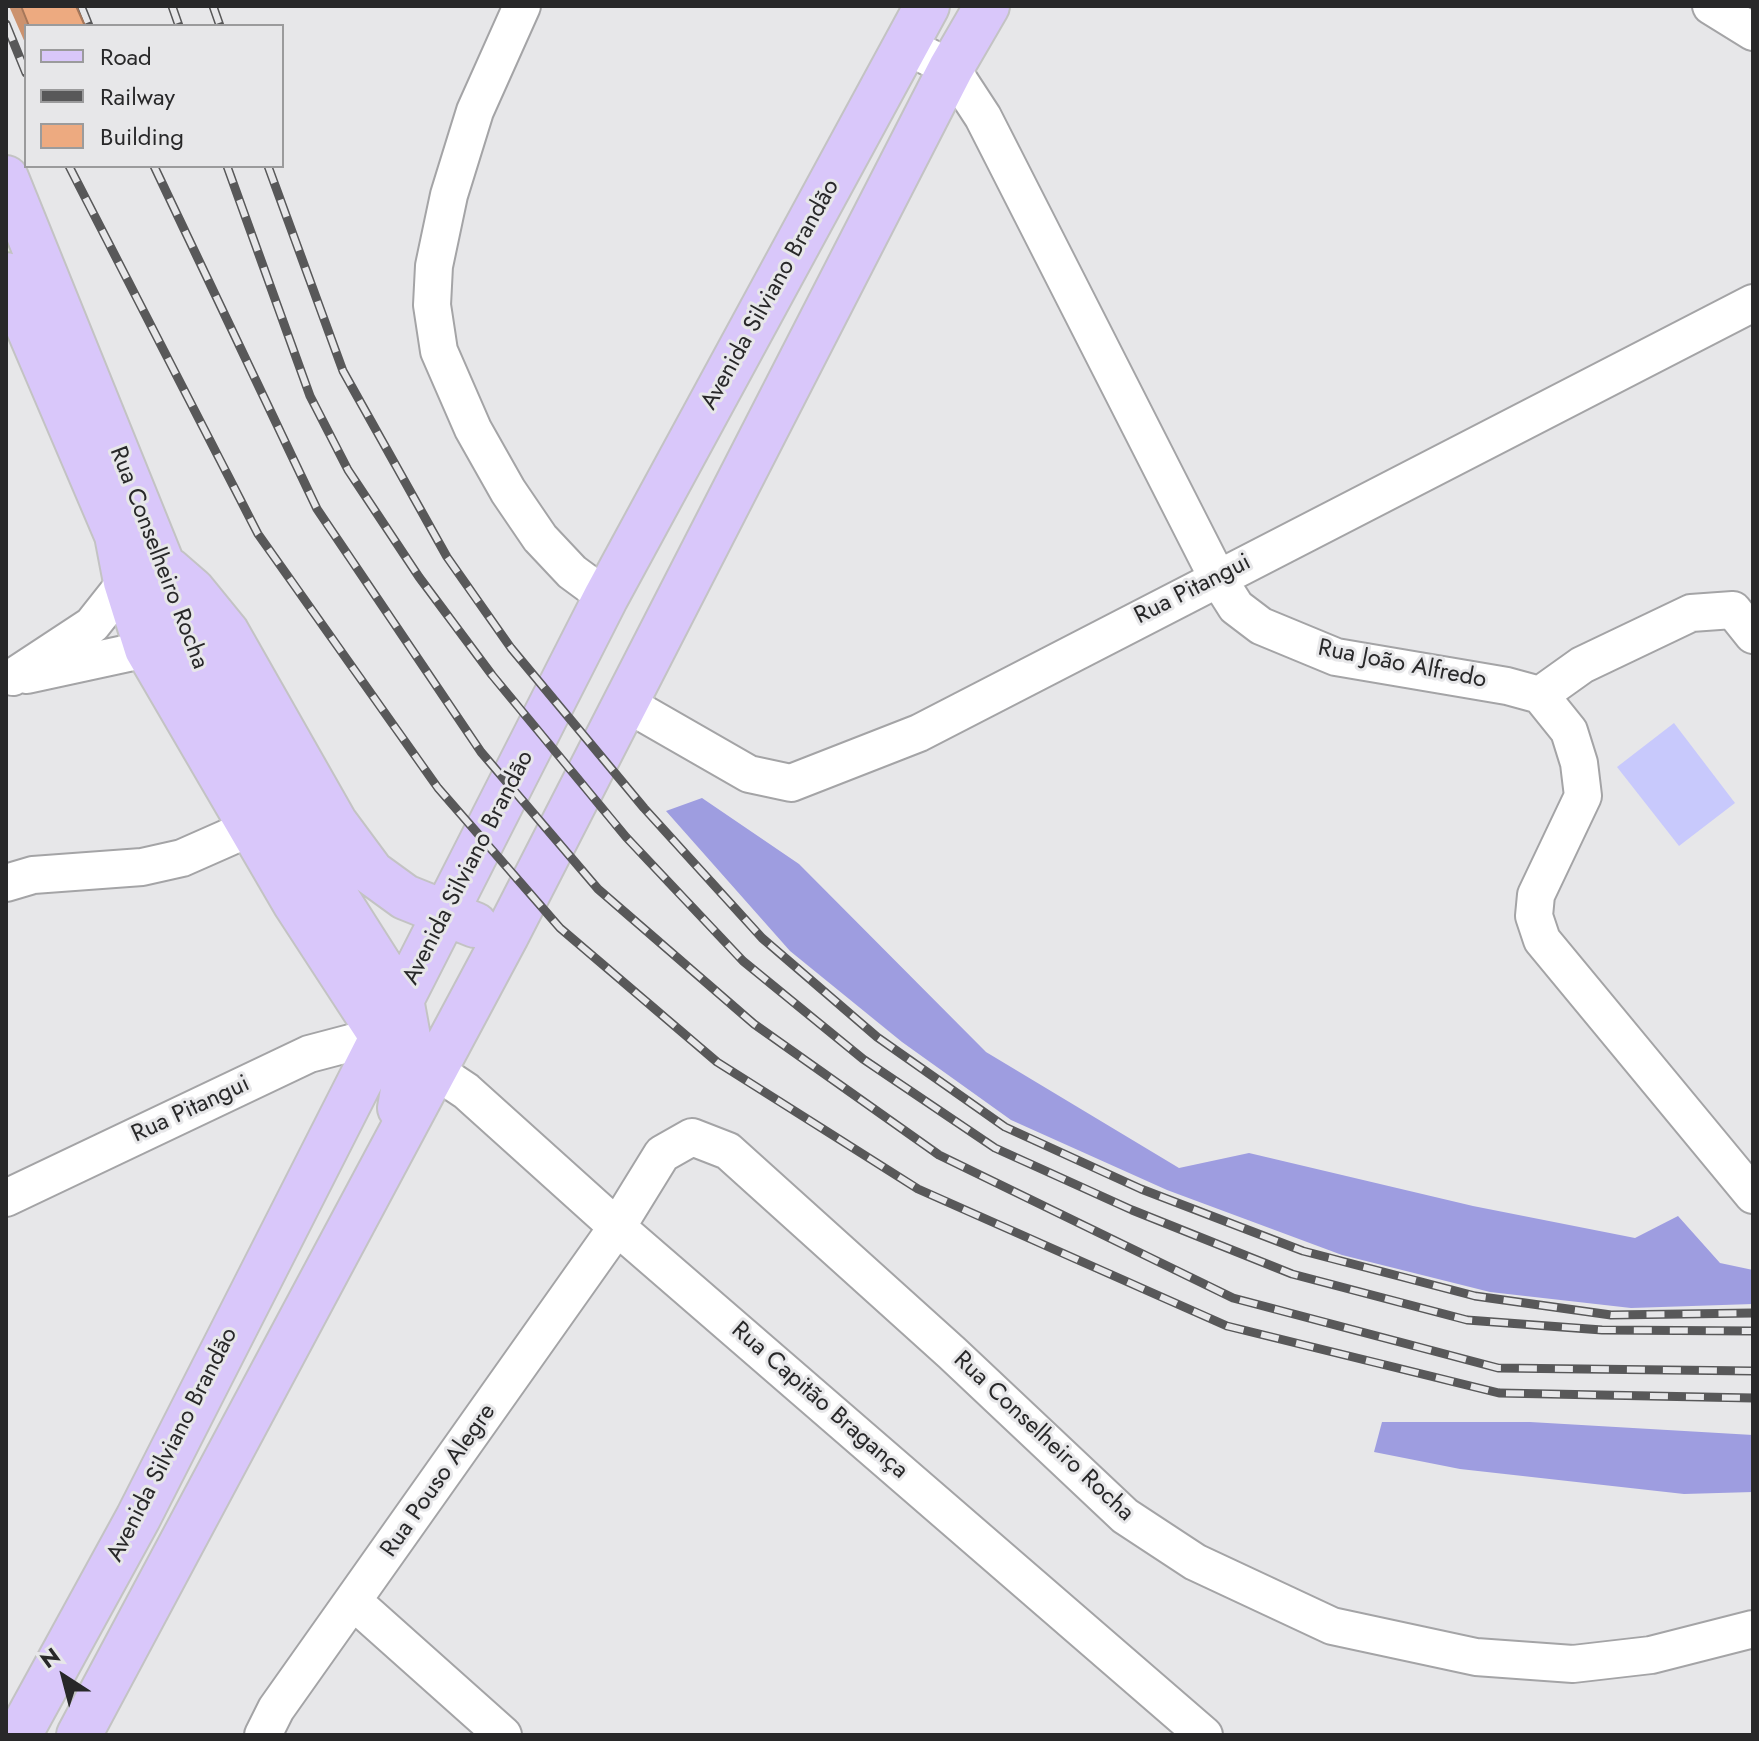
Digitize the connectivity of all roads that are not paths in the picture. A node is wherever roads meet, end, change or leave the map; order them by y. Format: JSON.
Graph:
{"nodes":[{"id":1,"x":522,"y":6,"type":"edge"},
{"id":2,"x":927,"y":6,"type":"edge"},
{"id":3,"x":987,"y":6,"type":"edge"},
{"id":4,"x":1711,"y":6,"type":"edge"},
{"id":5,"x":1753,"y":32,"type":"edge"},
{"id":6,"x":906,"y":46,"type":"junction"},
{"id":7,"x":951,"y":68,"type":"junction"},
{"id":8,"x":6,"y":178,"type":"edge"},
{"id":9,"x":6,"y":275,"type":"edge"},
{"id":10,"x":1753,"y":303,"type":"edge"},
{"id":11,"x":144,"y":573,"type":"junction"},
{"id":12,"x":1217,"y":577,"type":"junction"},
{"id":13,"x":606,"y":597,"type":"junction"},
{"id":14,"x":1753,"y":635,"type":"edge"},
{"id":15,"x":187,"y":640,"type":"junction"},
{"id":16,"x":10,"y":678,"type":"edge"},
{"id":17,"x":1540,"y":695,"type":"junction"},
{"id":18,"x":627,"y":704,"type":"junction"},
{"id":19,"x":250,"y":828,"type":"junction"},
{"id":20,"x":6,"y":883,"type":"edge"},
{"id":21,"x":346,"y":912,"type":"junction"},
{"id":22,"x":447,"y":914,"type":"junction"},
{"id":23,"x":506,"y":936,"type":"junction"},
{"id":24,"x":391,"y":1017,"type":"junction"},
{"id":25,"x":433,"y":1069,"type":"junction"},
{"id":26,"x":398,"y":1134,"type":"junction"},
{"id":27,"x":1753,"y":1195,"type":"edge"},
{"id":28,"x":6,"y":1198,"type":"edge"},
{"id":29,"x":617,"y":1227,"type":"junction"},
{"id":30,"x":354,"y":1602,"type":"junction"},
{"id":31,"x":1753,"y":1629,"type":"edge"},
{"id":32,"x":19,"y":1735,"type":"edge"},
{"id":33,"x":79,"y":1735,"type":"edge"},
{"id":34,"x":263,"y":1735,"type":"edge"},
{"id":35,"x":503,"y":1735,"type":"edge"},
{"id":36,"x":1204,"y":1735,"type":"edge"}],
"edges":[{"from":1,"to":13,"type":"street"},
{"from":2,"to":6,"type":"main road","name":"Avenida Silviano Brandão"},
{"from":3,"to":7,"type":"main road"},
{"from":4,"to":5,"type":"street"},
{"from":6,"to":7,"type":"street"},
{"from":6,"to":13,"type":"main road","name":"Avenida Silviano Brandão"},
{"from":7,"to":12,"type":"street","name":"Rua João Alfredo"},
{"from":7,"to":18,"type":"main road"},
{"from":8,"to":11,"type":"main road","name":"Rua Conselheiro Rocha"},
{"from":9,"to":11,"type":"main road","name":"Rua Conselheiro Rocha"},
{"from":10,"to":12,"type":"street","name":"Rua Pitangui"},
{"from":11,"to":15,"type":"main road","name":"Rua Conselheiro Rocha"},
{"from":11,"to":16,"type":"street"},
{"from":12,"to":17,"type":"street","name":"Rua João Alfredo"},
{"from":12,"to":18,"type":"street","name":"Rua Pitangui"},
{"from":13,"to":22,"type":"main road","name":"Avenida Silviano Brandão"},
{"from":14,"to":17,"type":"street"},
{"from":15,"to":16,"type":"street"},
{"from":15,"to":19,"type":"main road","name":"Rua Conselheiro Rocha"},
{"from":15,"to":21,"type":"main road","name":"Rua Conselheiro Rocha"},
{"from":15,"to":22,"type":"main road"},
{"from":17,"to":27,"type":"street"},
{"from":18,"to":23,"type":"main road"},
{"from":19,"to":20,"type":"street"},
{"from":19,"to":24,"type":"main road","name":"Rua Conselheiro Rocha"},
{"from":21,"to":22,"type":"main road"},
{"from":21,"to":24,"type":"main road","name":"Rua Conselheiro Rocha"},
{"from":22,"to":23,"type":"main road"},
{"from":22,"to":24,"type":"main road","name":"Avenida Silviano Brandão"},
{"from":23,"to":25,"type":"main road"},
{"from":24,"to":26,"type":"main road"},
{"from":24,"to":28,"type":"street","name":"Rua Pitangui"},
{"from":24,"to":32,"type":"main road","name":"Avenida Silviano Brandão"},
{"from":25,"to":26,"type":"main road"},
{"from":25,"to":29,"type":"street","name":"Rua Capitão Bragança"},
{"from":26,"to":33,"type":"main road"},
{"from":29,"to":30,"type":"street","name":"Rua Pouso Alegre"},
{"from":29,"to":31,"type":"street","name":"Rua Conselheiro Rocha"},
{"from":29,"to":36,"type":"street","name":"Rua Capitão Bragança"},
{"from":30,"to":34,"type":"street","name":"Rua Pouso Alegre"},
{"from":30,"to":35,"type":"street"}]}
